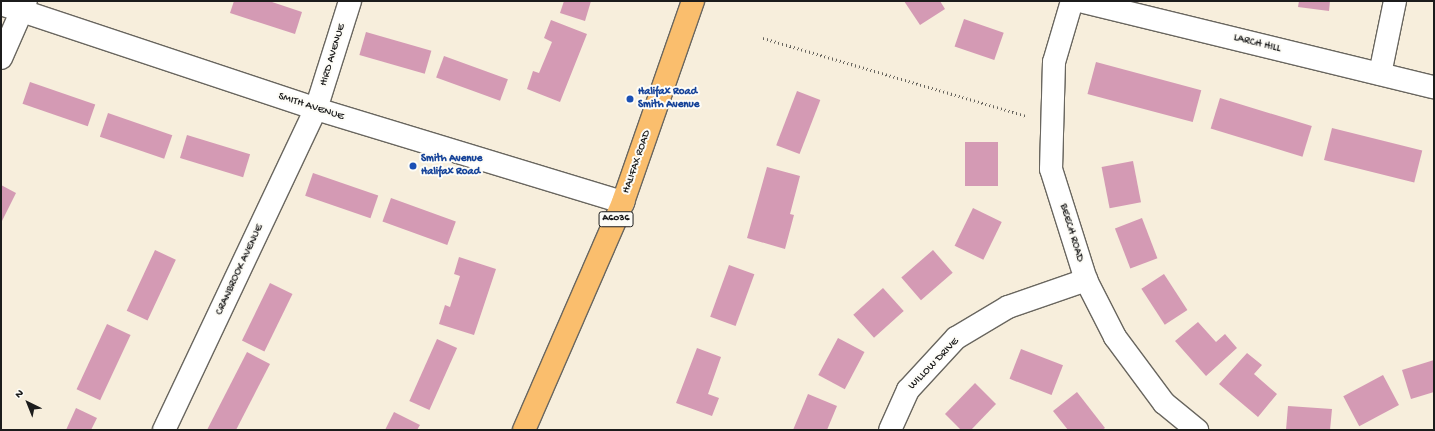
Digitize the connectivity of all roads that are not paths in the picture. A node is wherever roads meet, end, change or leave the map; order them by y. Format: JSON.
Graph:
{"nodes":[{"id":1,"x":350,"y":1,"type":"edge"},
{"id":2,"x":693,"y":1,"type":"edge"},
{"id":3,"x":1072,"y":1,"type":"edge"},
{"id":4,"x":1080,"y":1,"type":"edge"},
{"id":5,"x":1396,"y":1,"type":"edge"},
{"id":6,"x":1,"y":4,"type":"edge"},
{"id":7,"x":25,"y":6,"type":"edge"},
{"id":8,"x":1,"y":58,"type":"edge"},
{"id":9,"x":1380,"y":74,"type":"junction"},
{"id":10,"x":1434,"y":87,"type":"edge"},
{"id":11,"x":316,"y":110,"type":"junction"},
{"id":12,"x":623,"y":202,"type":"junction"},
{"id":13,"x":1086,"y":280,"type":"junction"},
{"id":14,"x":164,"y":430,"type":"edge"},
{"id":15,"x":524,"y":430,"type":"edge"},
{"id":16,"x":890,"y":430,"type":"edge"},
{"id":17,"x":1197,"y":430,"type":"edge"}],
"edges":[{"from":1,"to":11,"type":"street","name":"HIRD AVENUE"},
{"from":2,"to":12,"type":"highway","name":"HALIFAX ROAD","number":"A6036"},
{"from":3,"to":13,"type":"street","name":"BEECH ROAD"},
{"from":4,"to":9,"type":"street","name":"LARCH HILL"},
{"from":5,"to":9,"type":"street"},
{"from":6,"to":7,"type":"street","name":"SMITH AVENUE"},
{"from":7,"to":8,"type":"street"},
{"from":7,"to":11,"type":"street","name":"SMITH AVENUE"},
{"from":9,"to":10,"type":"street","name":"LARCH HILL"},
{"from":11,"to":12,"type":"street","name":"SMITH AVENUE"},
{"from":11,"to":14,"type":"street","name":"CRANBROOK AVENUE"},
{"from":12,"to":15,"type":"highway","name":"HALIFAX ROAD","number":"A6036"},
{"from":13,"to":16,"type":"street","name":"WILLOW DRIVE"},
{"from":13,"to":17,"type":"street","name":"BEECH ROAD"}]}
